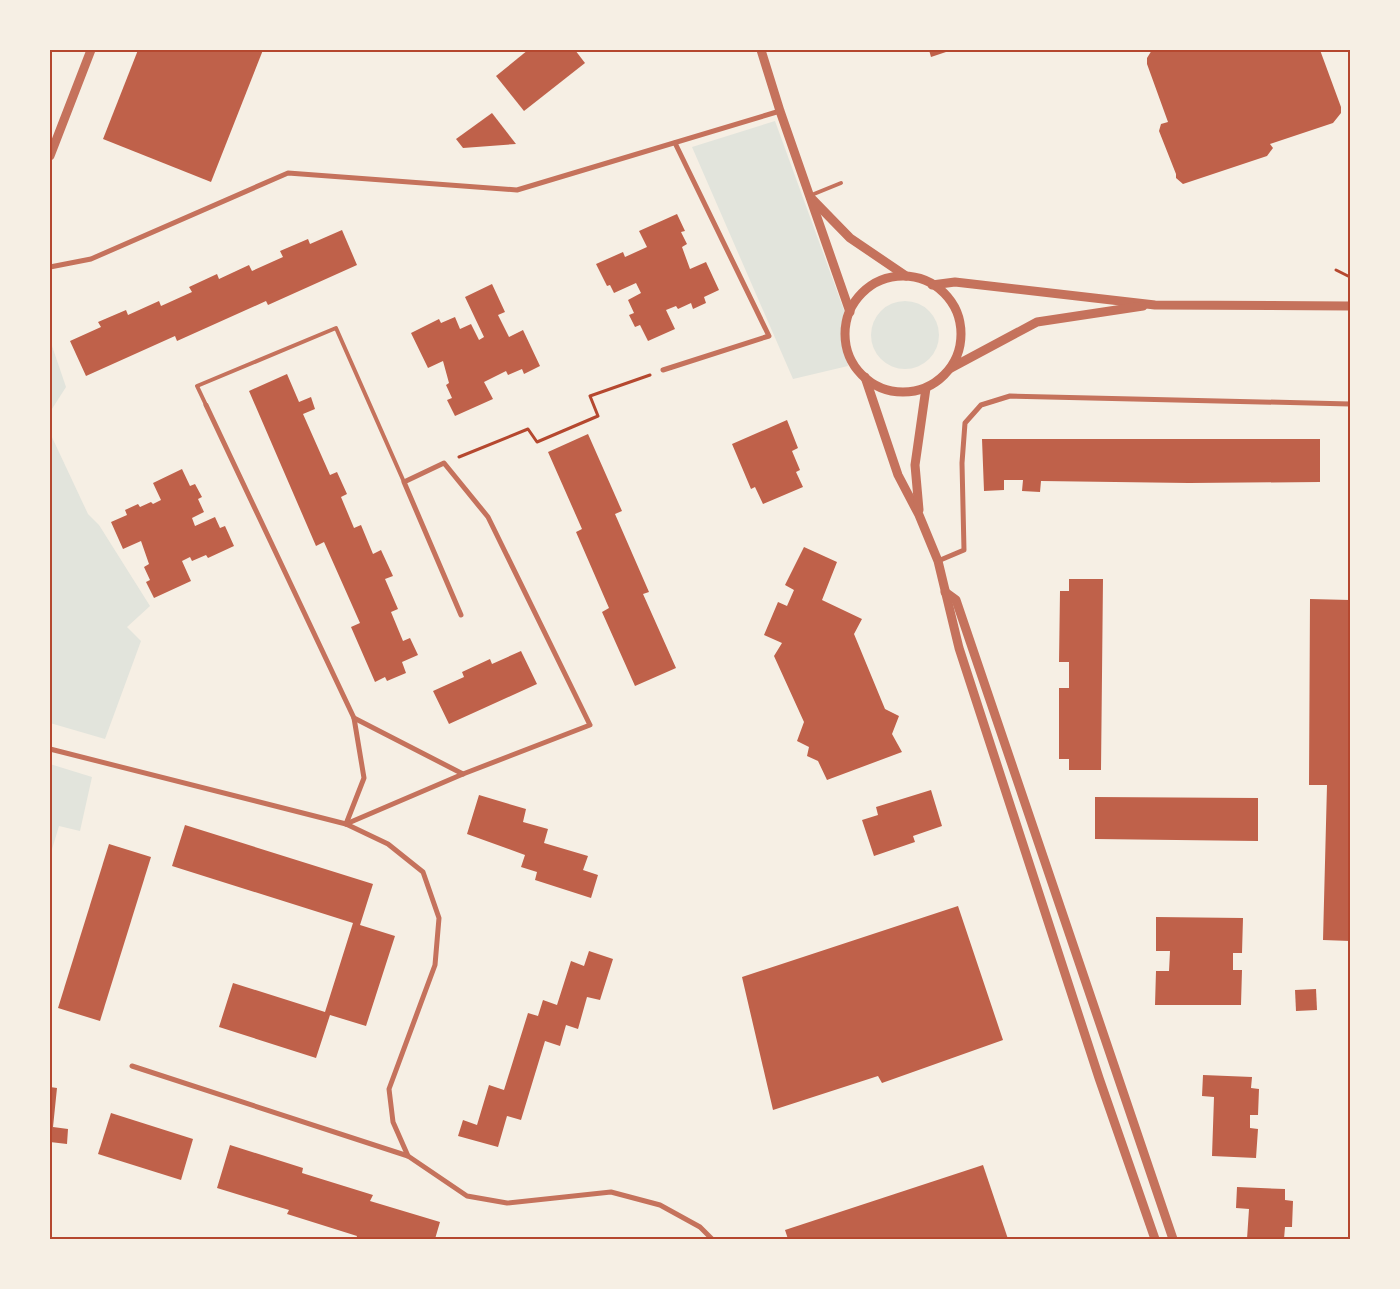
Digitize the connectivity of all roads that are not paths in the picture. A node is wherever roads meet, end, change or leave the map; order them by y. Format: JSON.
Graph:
{"nodes":[{"id":1,"x":91,"y":50,"type":"edge"},
{"id":2,"x":762,"y":50,"type":"edge"},
{"id":3,"x":780,"y":111,"type":"junction"},
{"id":4,"x":675,"y":143,"type":"junction"},
{"id":5,"x":50,"y":156,"type":"edge"},
{"id":6,"x":841,"y":183,"type":"dead end"},
{"id":7,"x":809,"y":196,"type":"junction"},
{"id":8,"x":50,"y":267,"type":"edge"},
{"id":9,"x":906,"y":276,"type":"junction"},
{"id":10,"x":932,"y":285,"type":"junction"},
{"id":11,"x":1156,"y":305,"type":"junction"},
{"id":12,"x":1350,"y":306,"type":"edge"},
{"id":13,"x":850,"y":312,"type":"junction"},
{"id":14,"x":663,"y":370,"type":"road end"},
{"id":15,"x":949,"y":370,"type":"junction"},
{"id":16,"x":865,"y":378,"type":"junction"},
{"id":17,"x":926,"y":388,"type":"junction"},
{"id":18,"x":1350,"y":404,"type":"edge"},
{"id":19,"x":206,"y":405,"type":"joint"},
{"id":20,"x":404,"y":482,"type":"junction"},
{"id":21,"x":920,"y":515,"type":"junction"},
{"id":22,"x":938,"y":561,"type":"junction"},
{"id":23,"x":945,"y":592,"type":"junction"},
{"id":24,"x":460,"y":615,"type":"dead end"},
{"id":25,"x":354,"y":718,"type":"junction"},
{"id":26,"x":50,"y":749,"type":"edge"},
{"id":27,"x":462,"y":774,"type":"junction"},
{"id":28,"x":346,"y":824,"type":"junction"},
{"id":29,"x":132,"y":1066,"type":"dead end"},
{"id":30,"x":408,"y":1156,"type":"junction"},
{"id":31,"x":712,"y":1239,"type":"edge"},
{"id":32,"x":1155,"y":1239,"type":"edge"},
{"id":33,"x":1173,"y":1239,"type":"edge"}],
"edges":[{"from":1,"to":5,"type":"street"},
{"from":2,"to":3,"type":"street"},
{"from":3,"to":4,"type":"street"},
{"from":3,"to":7,"type":"street"},
{"from":4,"to":8,"type":"street"},
{"from":4,"to":14,"type":"street"},
{"from":6,"to":7,"type":"lane"},
{"from":7,"to":9,"type":"street"},
{"from":7,"to":13,"type":"street"},
{"from":9,"to":10,"type":"street"},
{"from":9,"to":13,"type":"street"},
{"from":10,"to":11,"type":"street"},
{"from":10,"to":15,"type":"street"},
{"from":11,"to":12,"type":"street"},
{"from":11,"to":15,"type":"street"},
{"from":13,"to":16,"type":"street"},
{"from":15,"to":17,"type":"street"},
{"from":16,"to":17,"type":"street"},
{"from":16,"to":21,"type":"street"},
{"from":17,"to":21,"type":"street"},
{"from":18,"to":22,"type":"street"},
{"from":19,"to":20,"type":"lane"},
{"from":19,"to":25,"type":"street"},
{"from":20,"to":24,"type":"street"},
{"from":20,"to":27,"type":"street"},
{"from":21,"to":22,"type":"street"},
{"from":22,"to":23,"type":"street"},
{"from":23,"to":32,"type":"street"},
{"from":23,"to":33,"type":"street"},
{"from":25,"to":27,"type":"street"},
{"from":25,"to":28,"type":"street"},
{"from":26,"to":28,"type":"street"},
{"from":27,"to":28,"type":"street"},
{"from":28,"to":30,"type":"street"},
{"from":29,"to":30,"type":"street"},
{"from":30,"to":31,"type":"street"}]}
